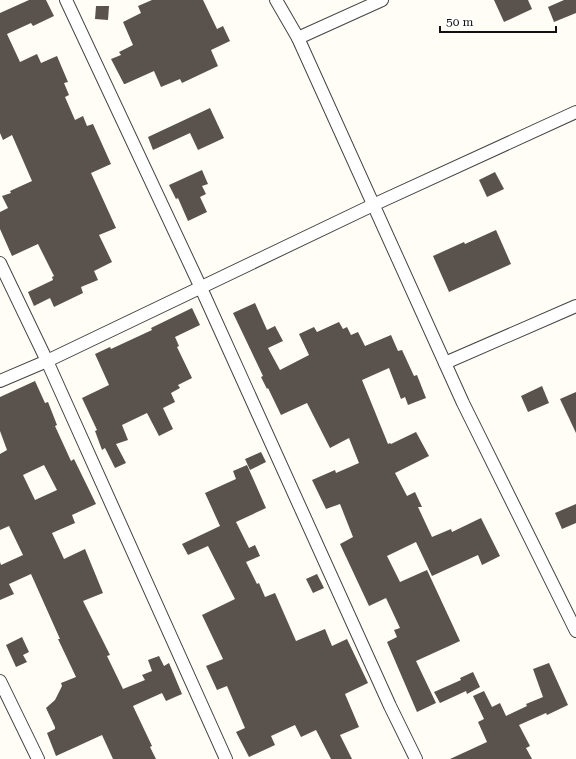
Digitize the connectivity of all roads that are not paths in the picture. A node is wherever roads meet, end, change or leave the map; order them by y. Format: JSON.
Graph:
{"nodes":[{"id":1,"x":66,"y":0,"type":"edge"},
{"id":2,"x":276,"y":0,"type":"edge"},
{"id":3,"x":382,"y":0,"type":"edge"},
{"id":4,"x":298,"y":38,"type":"junction"},
{"id":5,"x":576,"y":112,"type":"edge"},
{"id":6,"x":373,"y":205,"type":"junction"},
{"id":7,"x":0,"y":263,"type":"edge"},
{"id":8,"x":201,"y":288,"type":"junction"},
{"id":9,"x":576,"y":306,"type":"edge"},
{"id":10,"x":47,"y":361,"type":"junction"},
{"id":11,"x":445,"y":363,"type":"junction"},
{"id":12,"x":0,"y":381,"type":"edge"},
{"id":13,"x":576,"y":631,"type":"edge"},
{"id":14,"x":0,"y":681,"type":"edge"},
{"id":15,"x":412,"y":758,"type":"edge"},
{"id":16,"x":38,"y":759,"type":"edge"},
{"id":17,"x":226,"y":759,"type":"edge"}],
"edges":[{"from":1,"to":8,"type":"street"},
{"from":2,"to":4,"type":"street"},
{"from":3,"to":4,"type":"street"},
{"from":4,"to":6,"type":"street"},
{"from":5,"to":6,"type":"street"},
{"from":6,"to":8,"type":"street"},
{"from":6,"to":11,"type":"street"},
{"from":7,"to":10,"type":"street"},
{"from":8,"to":10,"type":"street"},
{"from":8,"to":15,"type":"street"},
{"from":9,"to":11,"type":"street"},
{"from":10,"to":12,"type":"street"},
{"from":10,"to":17,"type":"street"},
{"from":11,"to":13,"type":"street"},
{"from":14,"to":16,"type":"street"}]}
